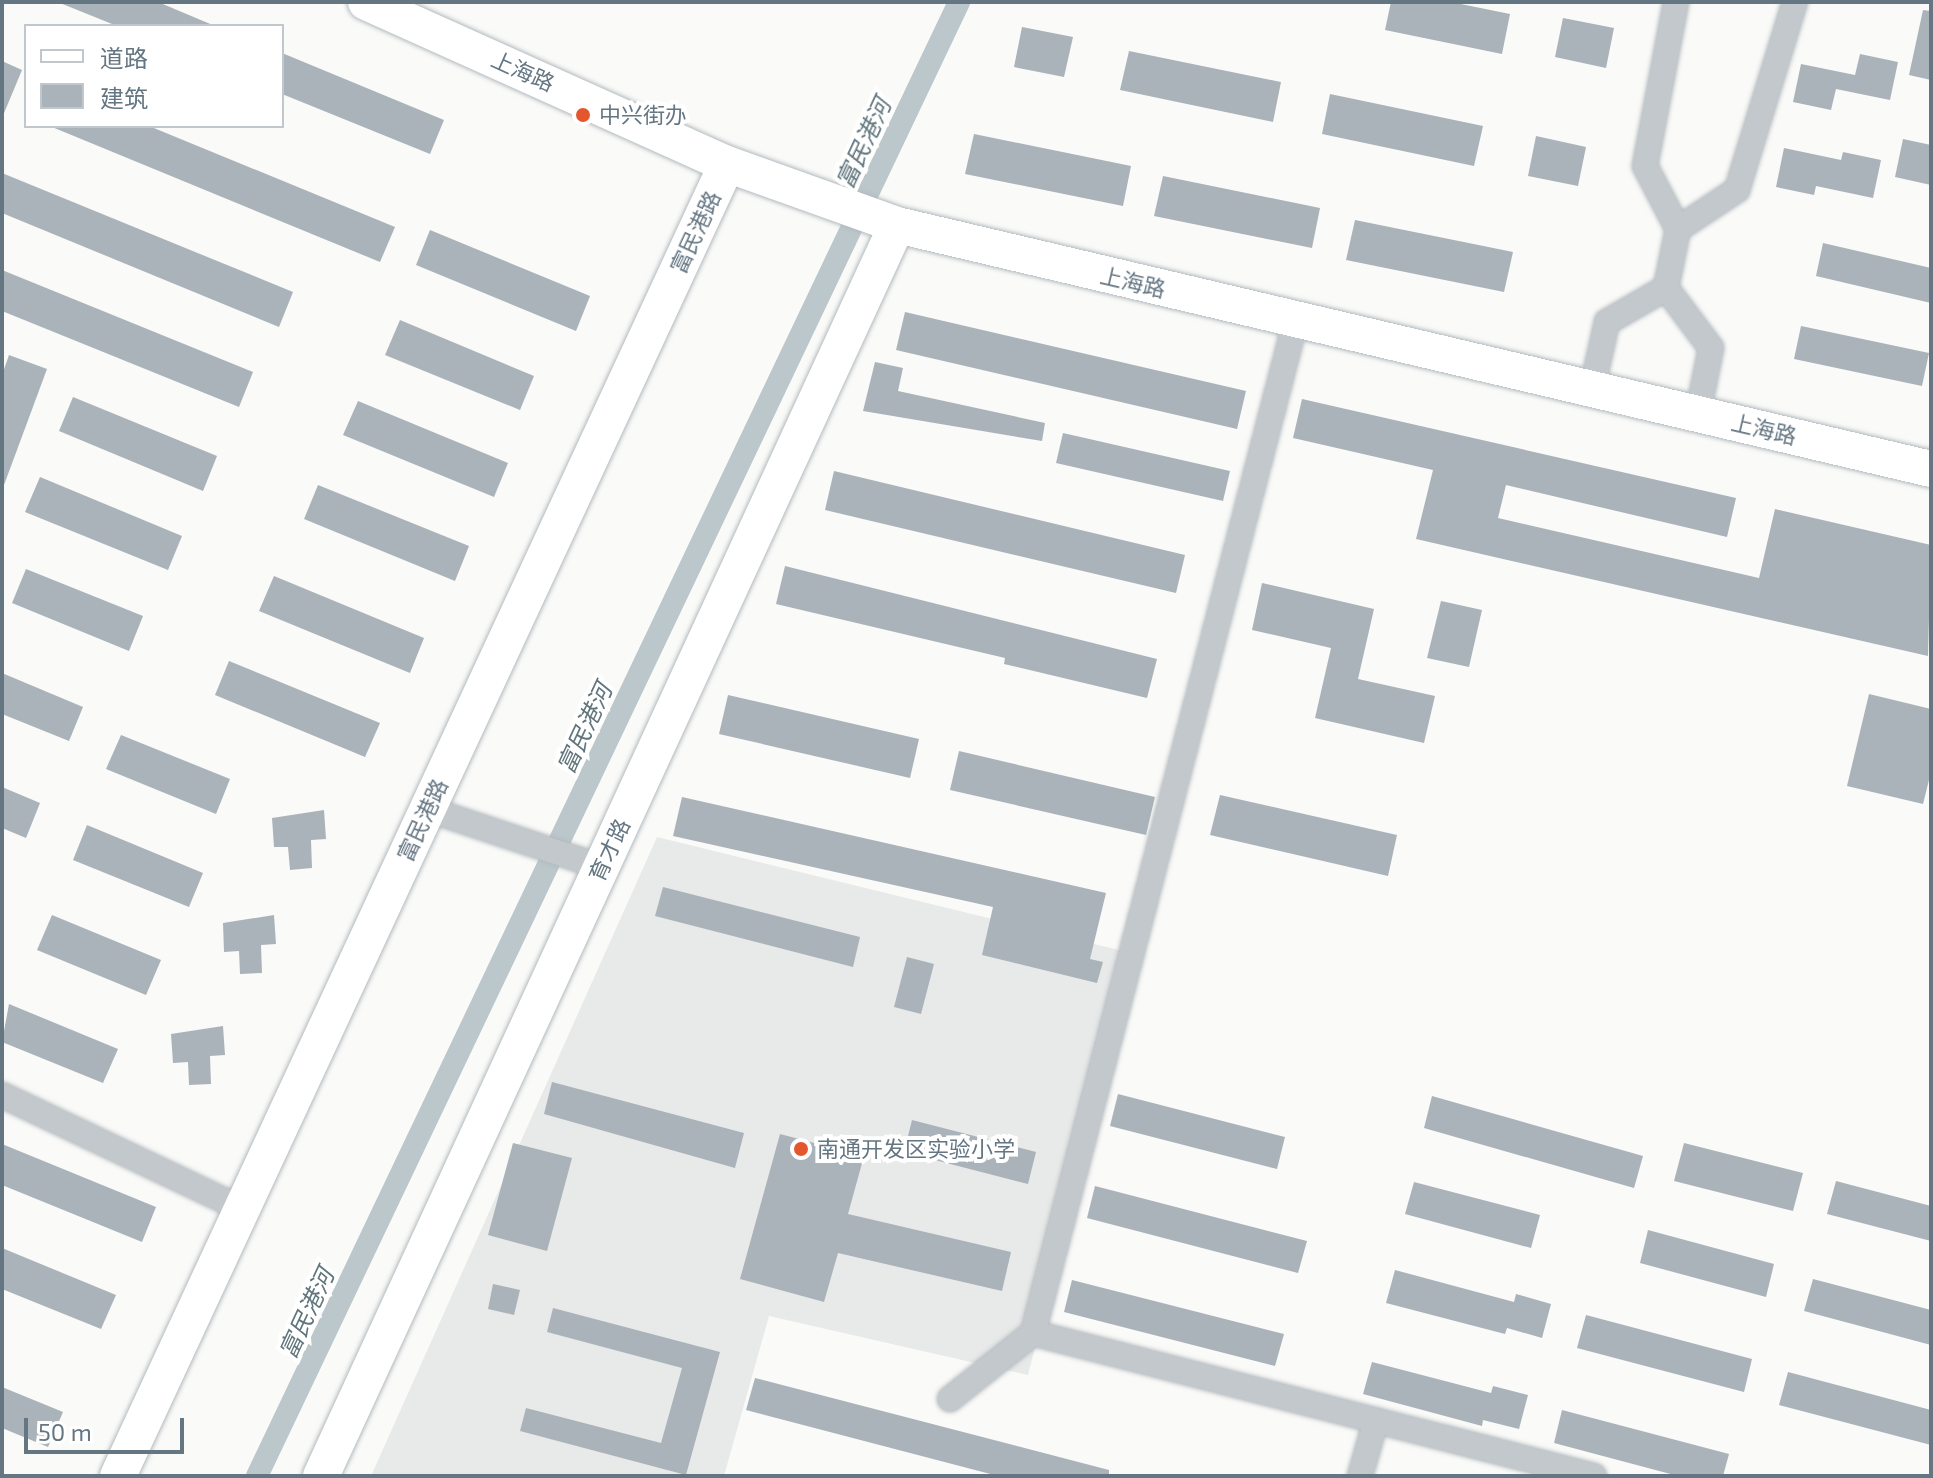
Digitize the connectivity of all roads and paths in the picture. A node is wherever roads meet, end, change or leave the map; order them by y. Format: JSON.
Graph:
{"nodes":[{"id":1,"x":366,"y":2,"type":"edge"},
{"id":2,"x":1676,"y":2,"type":"edge"},
{"id":3,"x":1795,"y":2,"type":"edge"},
{"id":4,"x":727,"y":164,"type":"junction"},
{"id":5,"x":896,"y":224,"type":"junction"},
{"id":6,"x":1678,"y":229,"type":"junction"},
{"id":7,"x":1666,"y":288,"type":"junction"},
{"id":8,"x":1296,"y":320,"type":"junction"},
{"id":9,"x":1592,"y":389,"type":"junction"},
{"id":10,"x":1698,"y":413,"type":"junction"},
{"id":11,"x":1931,"y":469,"type":"edge"},
{"id":12,"x":427,"y":809,"type":"junction"},
{"id":13,"x":600,"y":867,"type":"junction"},
{"id":14,"x":2,"y":1095,"type":"edge"},
{"id":15,"x":242,"y":1209,"type":"junction"},
{"id":16,"x":1033,"y":1333,"type":"junction"},
{"id":17,"x":950,"y":1399,"type":"dead end"},
{"id":18,"x":1376,"y":1420,"type":"junction"},
{"id":19,"x":118,"y":1476,"type":"edge"},
{"id":20,"x":321,"y":1476,"type":"edge"},
{"id":21,"x":1360,"y":1476,"type":"edge"},
{"id":22,"x":1594,"y":1476,"type":"edge"}],
"edges":[{"from":1,"to":4,"type":"street","name":"上海路"},
{"from":2,"to":6,"type":"street"},
{"from":3,"to":6,"type":"street"},
{"from":4,"to":5,"type":"street","name":"上海路"},
{"from":4,"to":12,"type":"street","name":"富民港路"},
{"from":5,"to":8,"type":"street","name":"上海路"},
{"from":5,"to":13,"type":"street","name":"育才路"},
{"from":6,"to":7,"type":"street"},
{"from":7,"to":9,"type":"street"},
{"from":7,"to":10,"type":"street"},
{"from":8,"to":9,"type":"street","name":"上海路"},
{"from":8,"to":16,"type":"street"},
{"from":9,"to":10,"type":"street","name":"上海路"},
{"from":10,"to":11,"type":"street","name":"上海路"},
{"from":12,"to":13,"type":"street"},
{"from":12,"to":15,"type":"street","name":"富民港路"},
{"from":13,"to":20,"type":"street","name":"育才路"},
{"from":14,"to":15,"type":"street"},
{"from":15,"to":19,"type":"street","name":"富民港路"},
{"from":16,"to":17,"type":"street"},
{"from":16,"to":18,"type":"street"},
{"from":18,"to":21,"type":"street"},
{"from":18,"to":22,"type":"street"}]}
